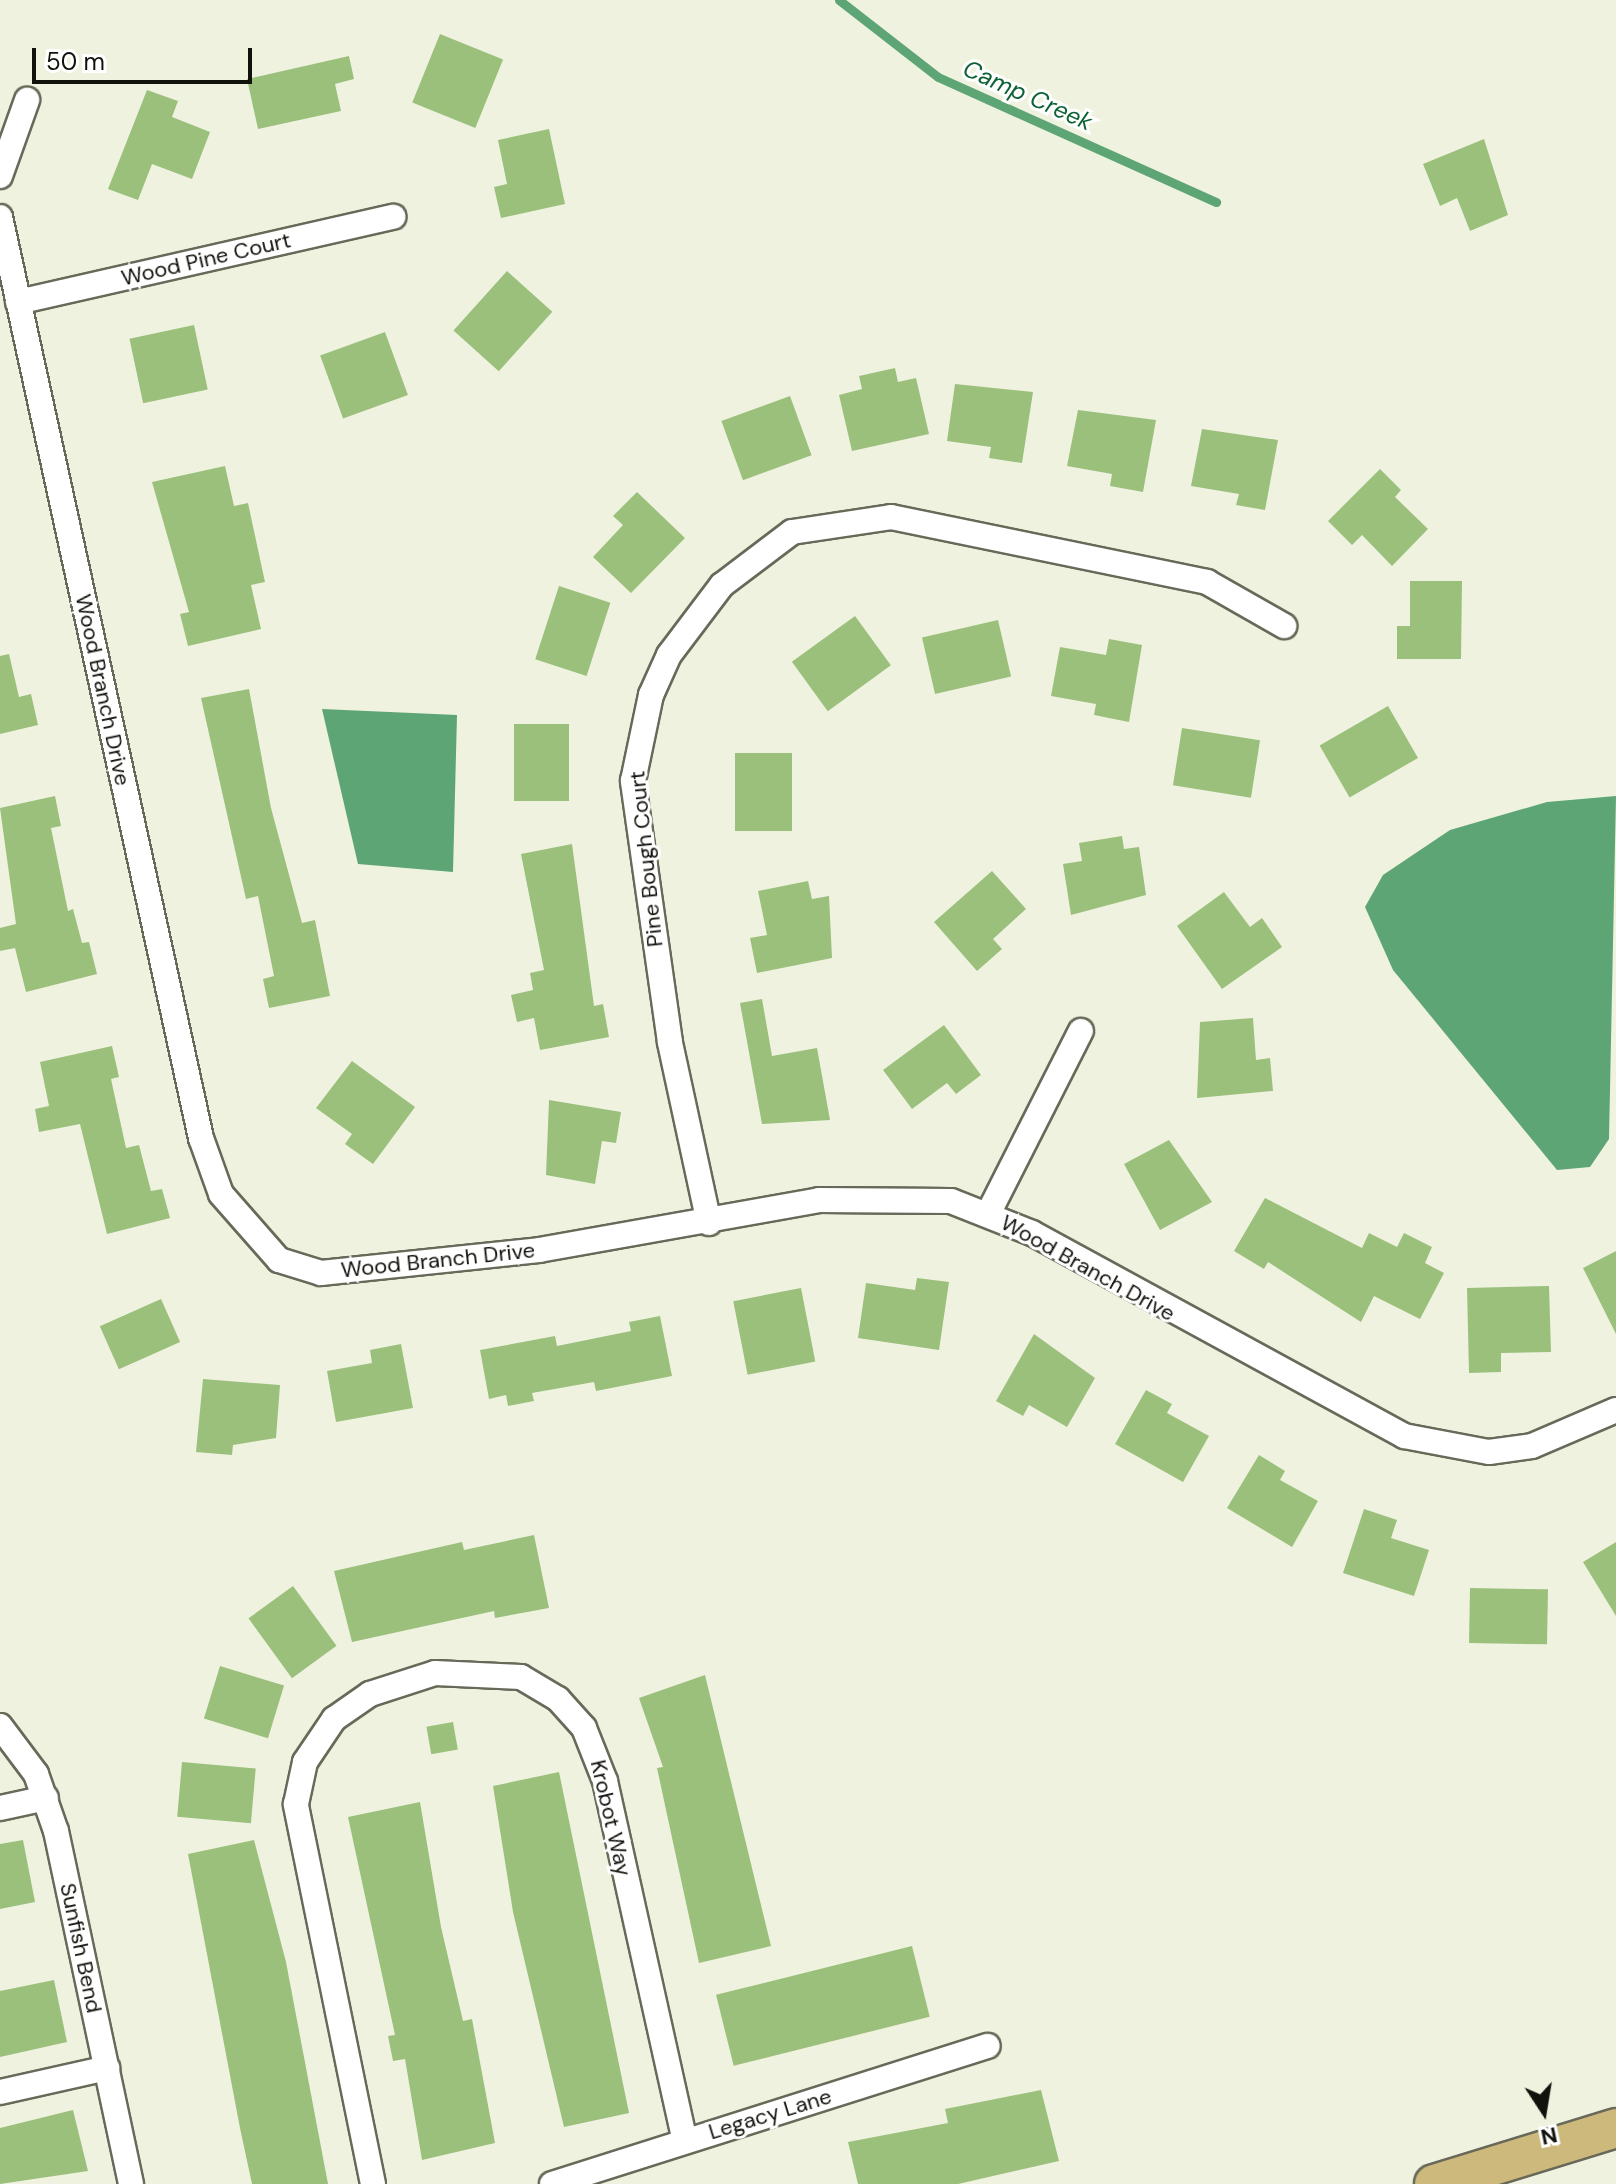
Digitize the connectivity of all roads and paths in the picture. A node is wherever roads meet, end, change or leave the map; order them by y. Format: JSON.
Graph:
{"nodes":[{"id":1,"x":27,"y":100,"type":"dead end"},
{"id":2,"x":0,"y":176,"type":"edge"},
{"id":3,"x":0,"y":217,"type":"edge"},
{"id":4,"x":393,"y":217,"type":"dead end"},
{"id":5,"x":18,"y":302,"type":"junction"},
{"id":6,"x":1284,"y":626,"type":"dead end"},
{"id":7,"x":1081,"y":1031,"type":"dead end"},
{"id":8,"x":989,"y":1212,"type":"junction"},
{"id":9,"x":709,"y":1223,"type":"junction"},
{"id":10,"x":1616,"y":1410,"type":"edge"},
{"id":11,"x":0,"y":1726,"type":"edge"},
{"id":12,"x":46,"y":1798,"type":"junction"},
{"id":13,"x":0,"y":1808,"type":"edge"},
{"id":14,"x":988,"y":2046,"type":"dead end"},
{"id":15,"x":107,"y":2068,"type":"junction"},
{"id":16,"x":0,"y":2092,"type":"edge"},
{"id":17,"x":1616,"y":2128,"type":"edge"},
{"id":18,"x":685,"y":2141,"type":"junction"},
{"id":19,"x":1452,"y":2181,"type":"edge"},
{"id":20,"x":131,"y":2184,"type":"edge"},
{"id":21,"x":373,"y":2184,"type":"edge"},
{"id":22,"x":552,"y":2184,"type":"edge"}],
"edges":[{"from":1,"to":2,"type":"street"},
{"from":3,"to":5,"type":"street","name":"Wood Branch Drive"},
{"from":4,"to":5,"type":"street","name":"Wood Pine Court"},
{"from":5,"to":9,"type":"street","name":"Wood Branch Drive"},
{"from":6,"to":9,"type":"street","name":"Pine Bough Court"},
{"from":7,"to":8,"type":"street"},
{"from":8,"to":9,"type":"street","name":"Wood Branch Drive"},
{"from":8,"to":10,"type":"street","name":"Wood Branch Drive"},
{"from":11,"to":12,"type":"street","name":"Sunfish Bend"},
{"from":12,"to":13,"type":"street"},
{"from":12,"to":15,"type":"street","name":"Sunfish Bend"},
{"from":14,"to":18,"type":"street","name":"Legacy Lane"},
{"from":15,"to":16,"type":"street"},
{"from":15,"to":20,"type":"street","name":"Sunfish Bend"},
{"from":17,"to":19,"type":"main road"},
{"from":18,"to":21,"type":"street","name":"Krobot Way"},
{"from":18,"to":22,"type":"street","name":"Legacy Lane"}]}
